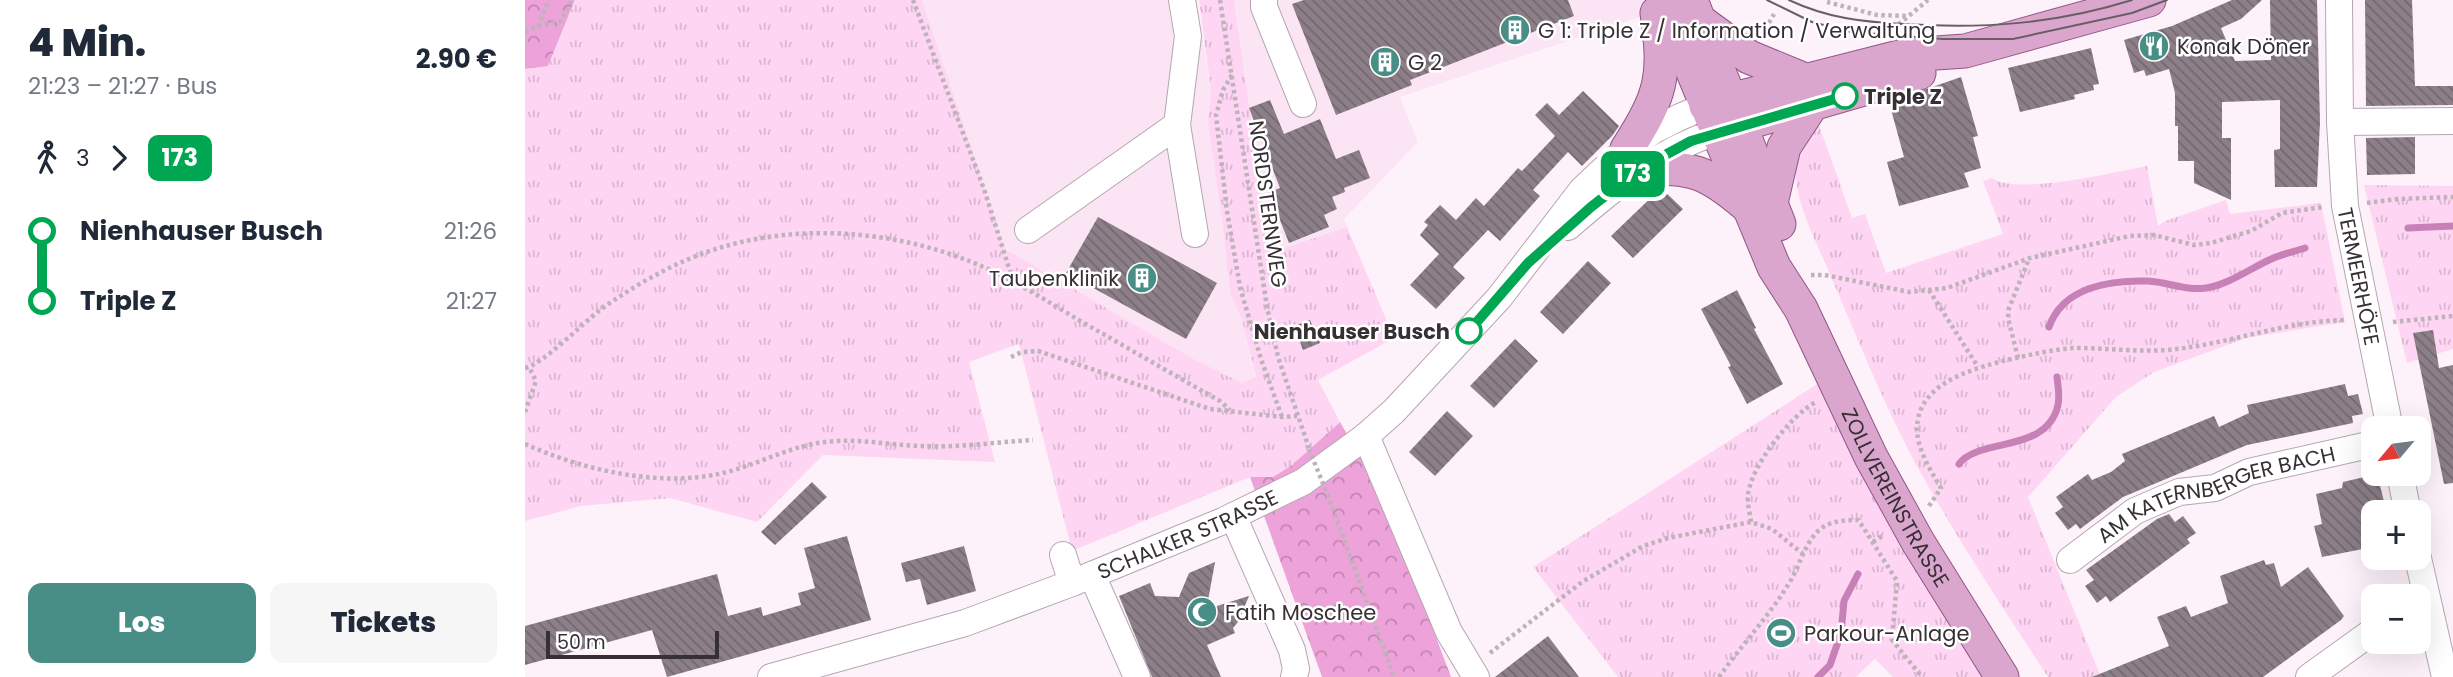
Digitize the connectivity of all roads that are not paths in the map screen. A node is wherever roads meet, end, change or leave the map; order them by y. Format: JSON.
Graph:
{"nodes":[{"id":1,"x":1182,"y":0,"type":"edge"},
{"id":2,"x":1264,"y":0,"type":"edge"},
{"id":3,"x":1655,"y":0,"type":"edge"},
{"id":4,"x":1663,"y":0,"type":"edge"},
{"id":5,"x":2150,"y":0,"type":"edge"},
{"id":6,"x":2339,"y":0,"type":"edge"},
{"id":7,"x":1696,"y":11,"type":"edge"},
{"id":8,"x":1808,"y":93,"type":"junction"},
{"id":9,"x":1303,"y":104,"type":"dead end"},
{"id":10,"x":1723,"y":116,"type":"junction"},
{"id":11,"x":2453,"y":121,"type":"edge"},
{"id":12,"x":2340,"y":122,"type":"junction"},
{"id":13,"x":1177,"y":125,"type":"junction"},
{"id":14,"x":1634,"y":159,"type":"junction"},
{"id":15,"x":1759,"y":204,"type":"junction"},
{"id":16,"x":1028,"y":230,"type":"dead end"},
{"id":17,"x":1195,"y":234,"type":"dead end"},
{"id":18,"x":1801,"y":309,"type":"junction"},
{"id":19,"x":2387,"y":416,"type":"edge"},
{"id":20,"x":1366,"y":436,"type":"junction"},
{"id":21,"x":2361,"y":447,"type":"edge"},
{"id":22,"x":1233,"y":516,"type":"junction"},
{"id":23,"x":1063,"y":555,"type":"dead end"},
{"id":24,"x":2070,"y":560,"type":"dead end"},
{"id":25,"x":1082,"y":579,"type":"junction"},
{"id":26,"x":2431,"y":609,"type":"edge"},
{"id":27,"x":2443,"y":626,"type":"edge"},
{"id":28,"x":2361,"y":640,"type":"edge"},
{"id":29,"x":1473,"y":673,"type":"edge"},
{"id":30,"x":771,"y":677,"type":"edge"},
{"id":31,"x":1137,"y":677,"type":"edge"},
{"id":32,"x":1294,"y":677,"type":"edge"},
{"id":33,"x":2002,"y":677,"type":"edge"},
{"id":34,"x":2309,"y":677,"type":"edge"},
{"id":35,"x":2445,"y":677,"type":"edge"}],
"edges":[{"from":1,"to":13,"type":"street"},
{"from":2,"to":9,"type":"street"},
{"from":3,"to":14,"type":"main road"},
{"from":4,"to":10,"type":"main road"},
{"from":5,"to":8,"type":"main road"},
{"from":6,"to":12,"type":"street","name":"TERMEERHÖFE"},
{"from":7,"to":8,"type":"main road"},
{"from":7,"to":10,"type":"main road"},
{"from":8,"to":10,"type":"main road"},
{"from":8,"to":15,"type":"main road"},
{"from":10,"to":14,"type":"street","name":"SCHALKER STRASSE"},
{"from":10,"to":15,"type":"main road","name":"ZOLLVEREINSTRASSE"},
{"from":11,"to":12,"type":"street"},
{"from":12,"to":19,"type":"street","name":"TERMEERHÖFE"},
{"from":13,"to":16,"type":"street"},
{"from":13,"to":17,"type":"street"},
{"from":14,"to":15,"type":"main road"},
{"from":14,"to":20,"type":"street","name":"SCHALKER STRASSE"},
{"from":15,"to":18,"type":"main road","name":"ZOLLVEREINSTRASSE"},
{"from":15,"to":18,"type":"main road","name":"ZOLLVEREINSTRASSE"},
{"from":18,"to":33,"type":"main road","name":"ZOLLVEREINSTRASSE"},
{"from":20,"to":22,"type":"street","name":"SCHALKER STRASSE"},
{"from":20,"to":29,"type":"street"},
{"from":21,"to":24,"type":"street","name":"AM KATERNBERGER BACH"},
{"from":22,"to":25,"type":"street","name":"SCHALKER STRASSE"},
{"from":22,"to":32,"type":"street"},
{"from":23,"to":25,"type":"street"},
{"from":25,"to":30,"type":"street","name":"SCHALKER STRASSE"},
{"from":25,"to":31,"type":"street"},
{"from":26,"to":27,"type":"street"},
{"from":27,"to":35,"type":"street"},
{"from":28,"to":34,"type":"street"}]}
